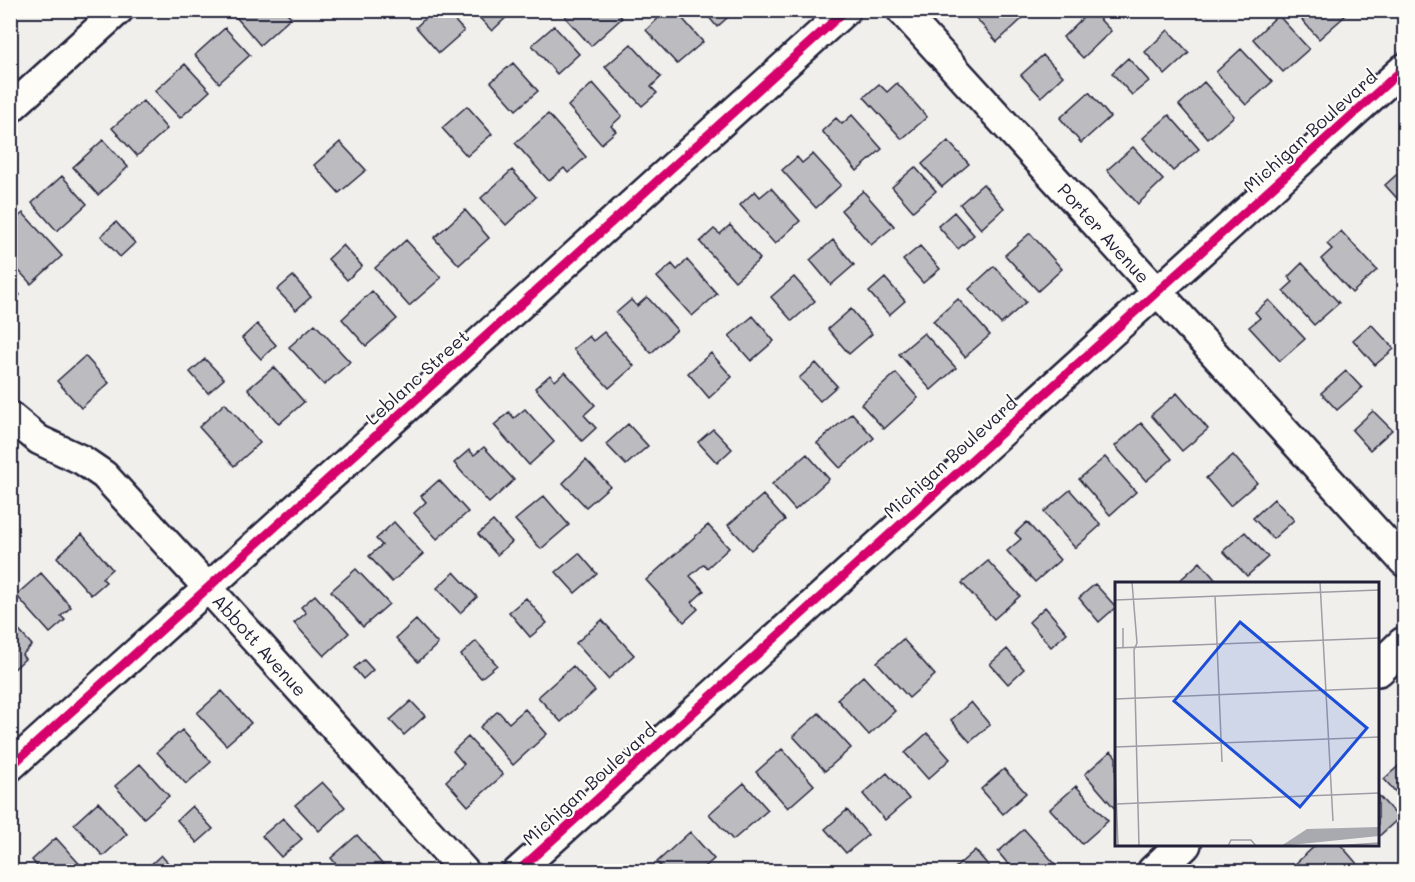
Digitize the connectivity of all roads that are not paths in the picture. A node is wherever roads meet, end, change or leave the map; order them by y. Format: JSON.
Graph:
{"nodes":[{"id":1,"x":119,"y":10,"type":"edge"},
{"id":2,"x":846,"y":10,"type":"edge"},
{"id":3,"x":901,"y":10,"type":"edge"},
{"id":4,"x":1404,"y":68,"type":"edge"},
{"id":5,"x":10,"y":109,"type":"edge"},
{"id":6,"x":1157,"y":291,"type":"junction"},
{"id":7,"x":10,"y":417,"type":"edge"},
{"id":8,"x":1404,"y":562,"type":"edge"},
{"id":9,"x":208,"y":588,"type":"junction"},
{"id":10,"x":1404,"y":644,"type":"edge"},
{"id":11,"x":1379,"y":667,"type":"edge"},
{"id":12,"x":10,"y":767,"type":"edge"},
{"id":13,"x":1182,"y":846,"type":"edge"},
{"id":14,"x":465,"y":872,"type":"edge"},
{"id":15,"x":517,"y":872,"type":"edge"},
{"id":16,"x":1154,"y":872,"type":"edge"}],
"edges":[{"from":1,"to":5,"type":"street"},
{"from":2,"to":9,"type":"street","name":"Leblanc Street"},
{"from":3,"to":6,"type":"street","name":"Porter Avenue"},
{"from":4,"to":6,"type":"street","name":"Michigan Boulevard"},
{"from":6,"to":8,"type":"street","name":"Porter Avenue"},
{"from":6,"to":15,"type":"street","name":"Michigan Boulevard"},
{"from":7,"to":9,"type":"street","name":"Abbott Avenue"},
{"from":9,"to":12,"type":"street","name":"Leblanc Street"},
{"from":9,"to":14,"type":"street","name":"Abbott Avenue"},
{"from":10,"to":11,"type":"street"},
{"from":13,"to":16,"type":"street"}]}
